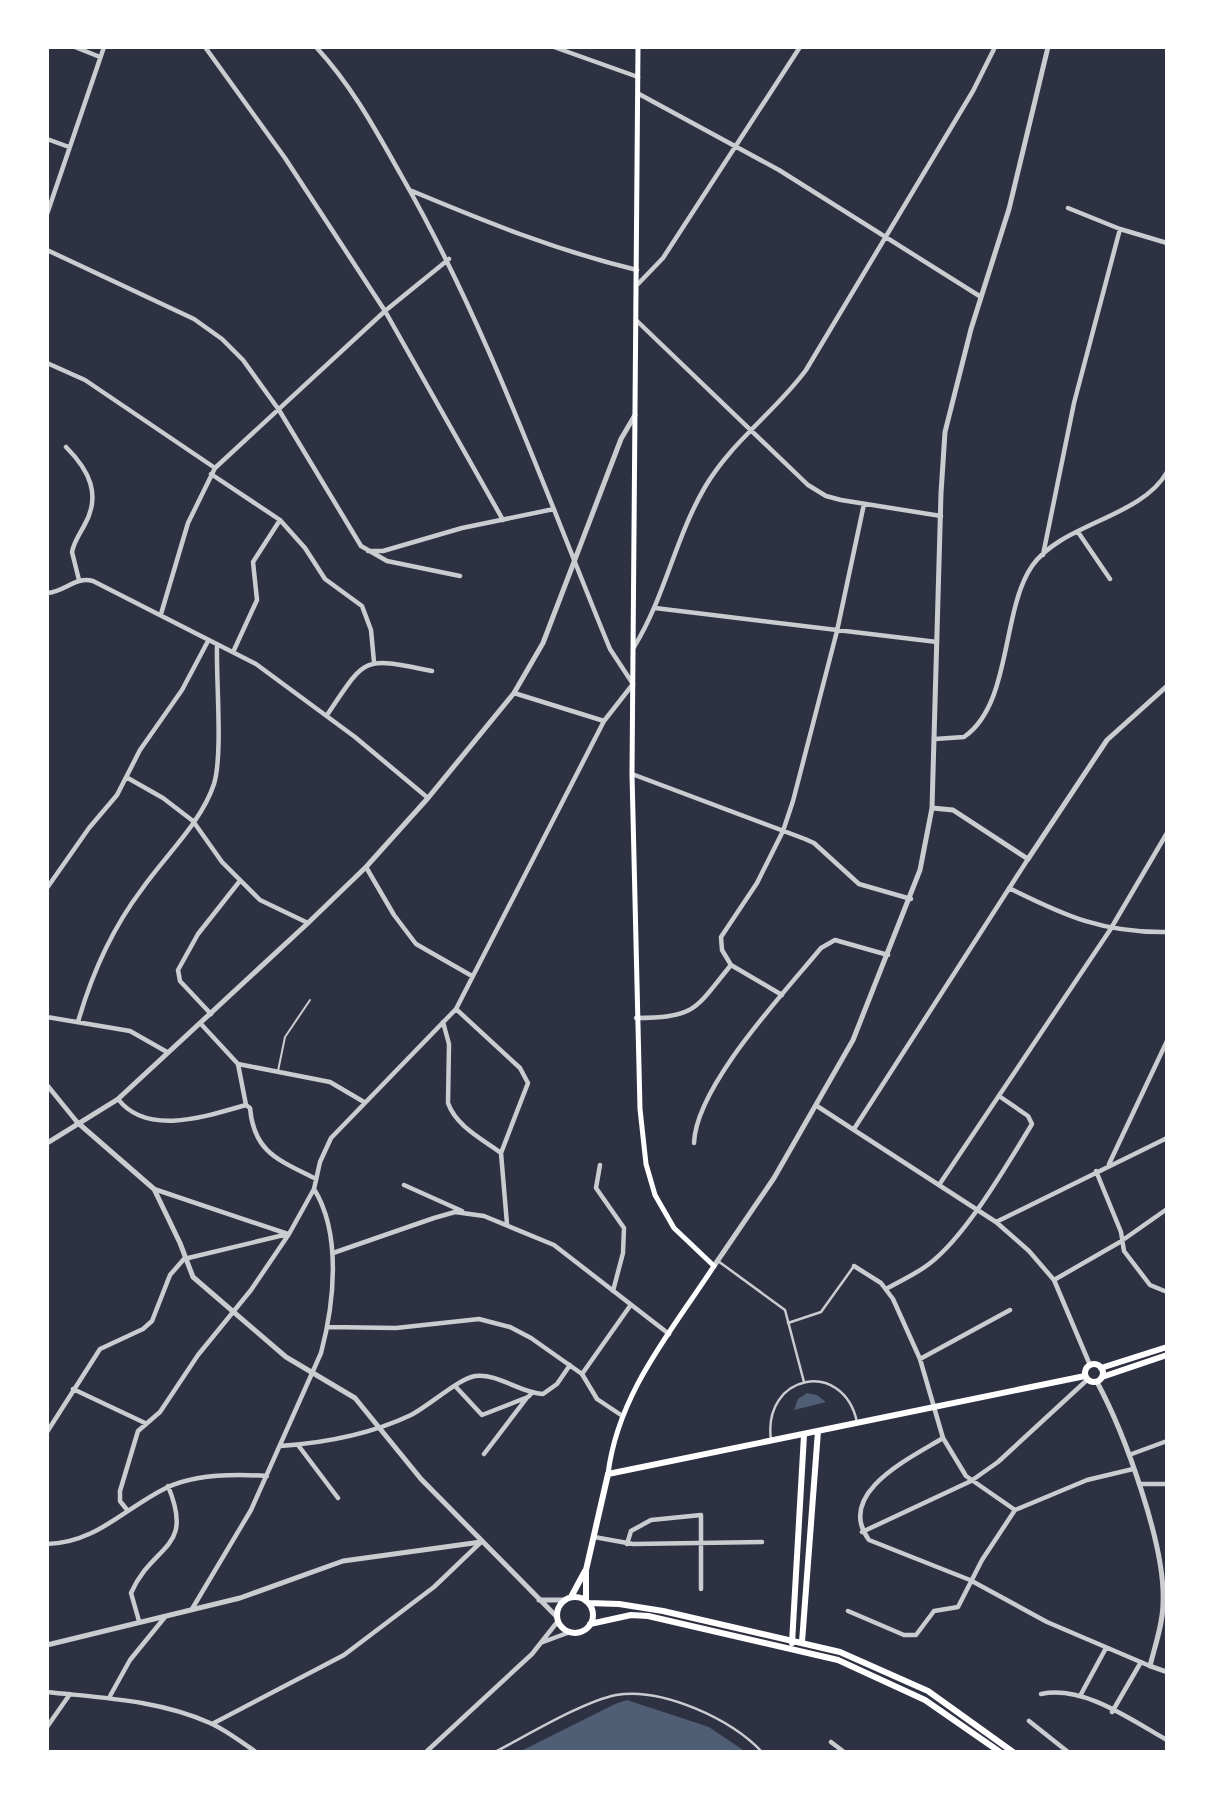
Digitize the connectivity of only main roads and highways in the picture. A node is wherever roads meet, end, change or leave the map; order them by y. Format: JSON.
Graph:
{"nodes":[{"id":1,"x":638,"y":47,"type":"edge"},
{"id":2,"x":1167,"y":1347,"type":"edge"},
{"id":3,"x":1167,"y":1355,"type":"edge"},
{"id":4,"x":1101,"y":1368,"type":"junction"},
{"id":5,"x":1086,"y":1378,"type":"junction"},
{"id":6,"x":1100,"y":1380,"type":"junction"},
{"id":7,"x":818,"y":1432,"type":"junction"},
{"id":8,"x":804,"y":1435,"type":"junction"},
{"id":9,"x":608,"y":1474,"type":"junction"},
{"id":10,"x":586,"y":1570,"type":"junction"},
{"id":11,"x":568,"y":1598,"type":"junction"},
{"id":12,"x":588,"y":1602,"type":"junction"},
{"id":13,"x":590,"y":1624,"type":"junction"},
{"id":14,"x":791,"y":1640,"type":"junction"},
{"id":15,"x":799,"y":1647,"type":"junction"},
{"id":16,"x":1000,"y":1752,"type":"edge"},
{"id":17,"x":1013,"y":1752,"type":"edge"}],
"edges":[{"from":1,"to":9,"type":"main road"},
{"from":2,"to":4,"type":"main road"},
{"from":3,"to":6,"type":"main road"},
{"from":4,"to":5,"type":"main road"},
{"from":4,"to":6,"type":"main road"},
{"from":5,"to":6,"type":"main road"},
{"from":5,"to":7,"type":"main road"},
{"from":7,"to":8,"type":"main road"},
{"from":7,"to":15,"type":"main road"},
{"from":8,"to":9,"type":"main road"},
{"from":8,"to":14,"type":"main road"},
{"from":9,"to":10,"type":"main road"},
{"from":10,"to":11,"type":"main road"},
{"from":10,"to":12,"type":"main road"},
{"from":11,"to":12,"type":"main road"},
{"from":11,"to":13,"type":"main road"},
{"from":12,"to":13,"type":"main road"},
{"from":12,"to":14,"type":"main road"},
{"from":13,"to":15,"type":"main road"},
{"from":14,"to":15,"type":"main road"},
{"from":15,"to":16,"type":"main road"},
{"from":15,"to":17,"type":"main road"}]}
